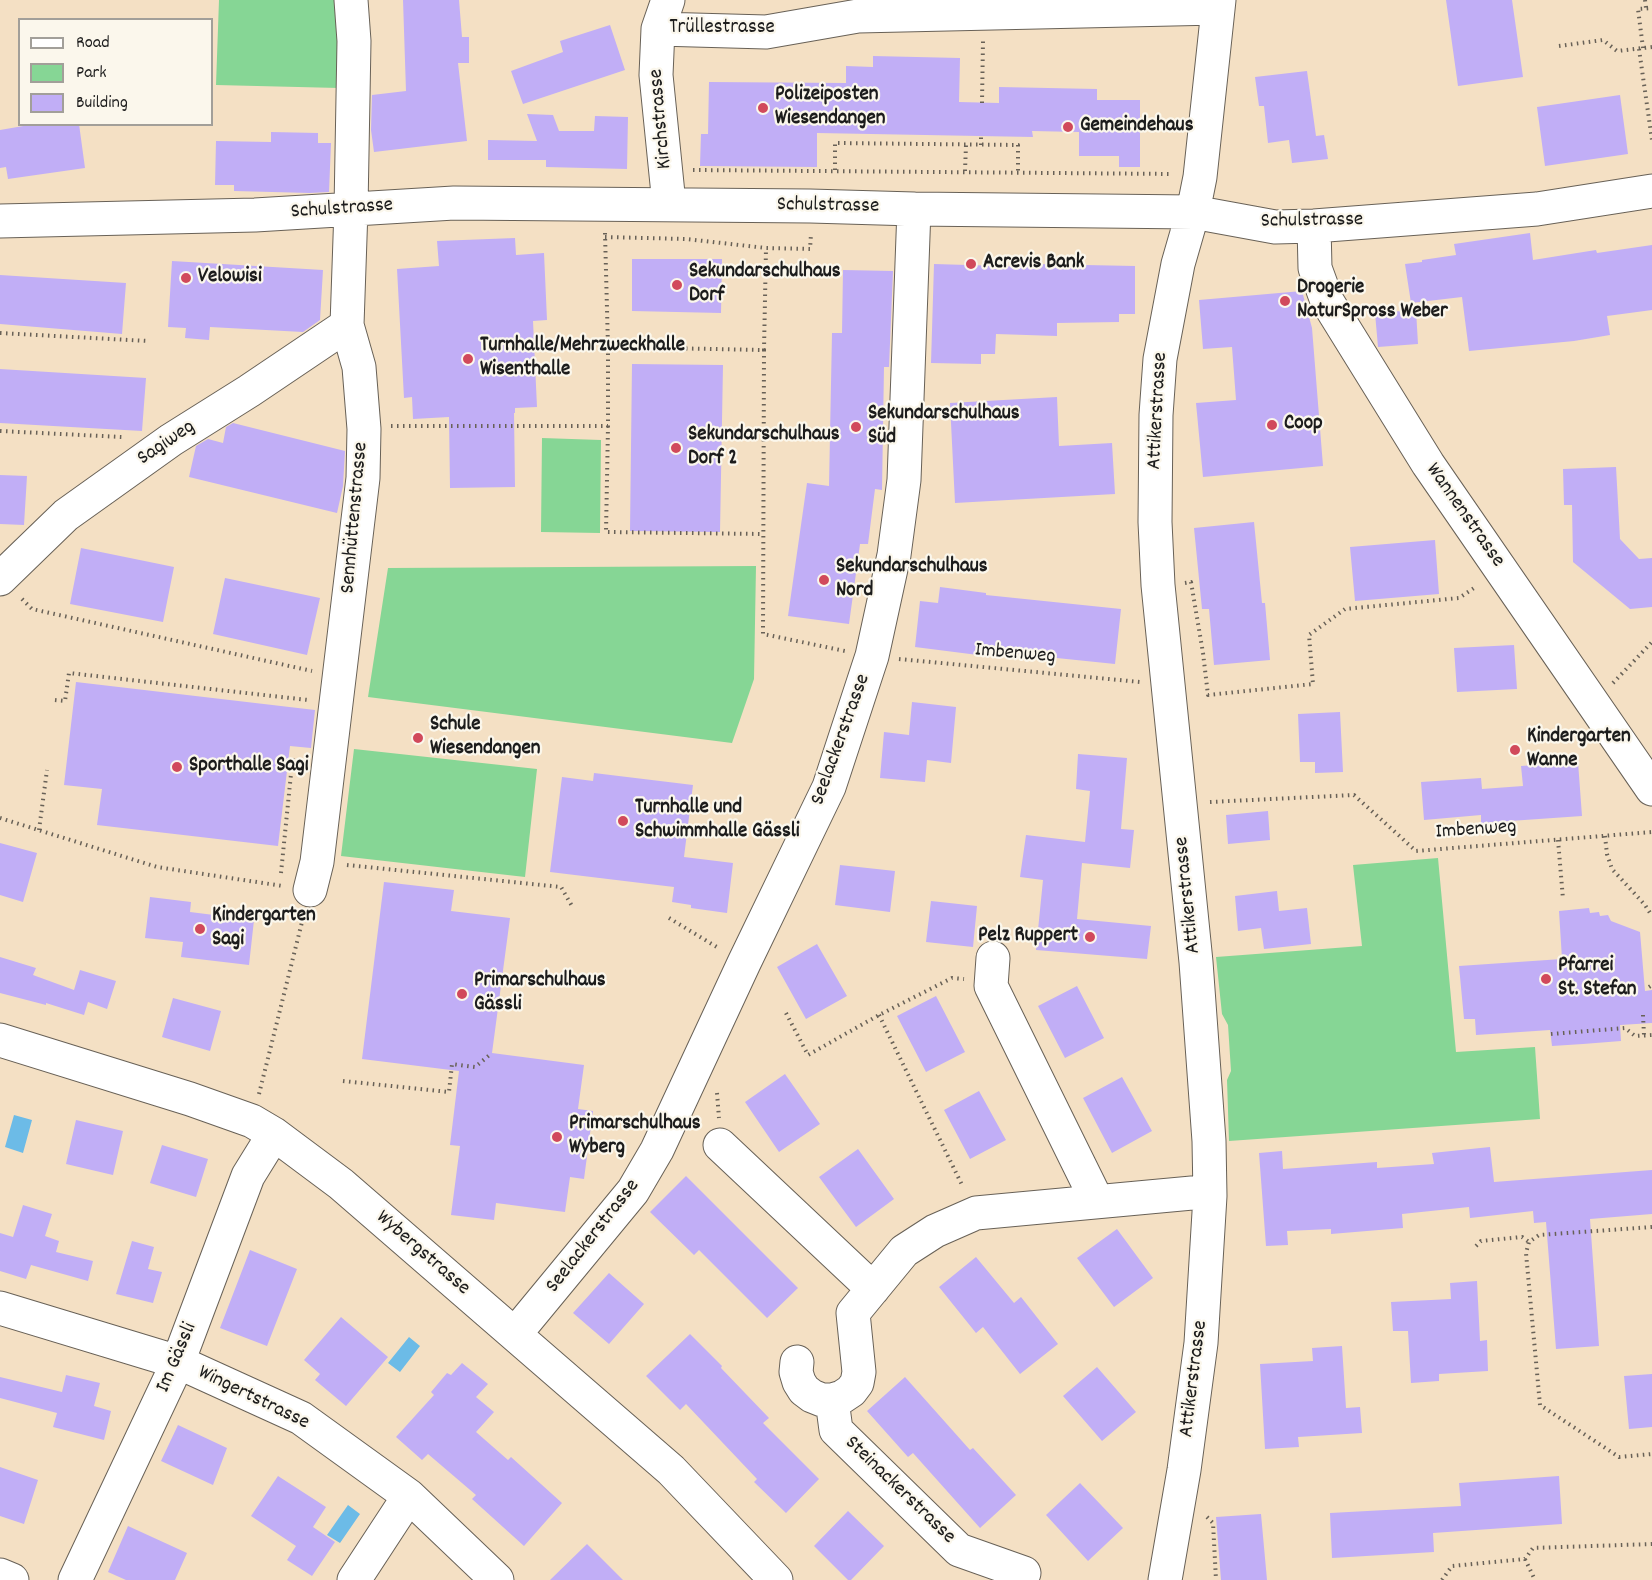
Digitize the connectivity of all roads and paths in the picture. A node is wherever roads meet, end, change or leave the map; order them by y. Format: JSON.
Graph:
{"nodes":[{"id":1,"x":351,"y":0,"type":"edge"},
{"id":2,"x":1645,"y":0,"type":"edge"},
{"id":3,"x":1218,"y":4,"type":"edge"},
{"id":4,"x":1649,"y":8,"type":"edge"},
{"id":5,"x":983,"y":13,"type":"junction"},
{"id":6,"x":663,"y":15,"type":"edge"},
{"id":7,"x":1559,"y":46,"type":"dead end"},
{"id":8,"x":1652,"y":46,"type":"edge"},
{"id":9,"x":1641,"y":48,"type":"junction"},
{"id":10,"x":982,"y":103,"type":"dead end"},
{"id":11,"x":981,"y":135,"type":"dead end"},
{"id":12,"x":1652,"y":140,"type":"edge"},
{"id":13,"x":966,"y":145,"type":"junction"},
{"id":14,"x":981,"y":145,"type":"junction"},
{"id":15,"x":666,"y":169,"type":"junction"},
{"id":16,"x":835,"y":170,"type":"junction"},
{"id":17,"x":965,"y":171,"type":"junction"},
{"id":18,"x":1017,"y":172,"type":"junction"},
{"id":19,"x":1173,"y":174,"type":"dead end"},
{"id":20,"x":1652,"y":191,"type":"edge"},
{"id":21,"x":669,"y":204,"type":"junction"},
{"id":22,"x":604,"y":205,"type":"junction"},
{"id":23,"x":351,"y":209,"type":"junction"},
{"id":24,"x":914,"y":209,"type":"junction"},
{"id":25,"x":1194,"y":212,"type":"junction"},
{"id":26,"x":0,"y":220,"type":"edge"},
{"id":27,"x":1314,"y":226,"type":"junction"},
{"id":28,"x":810,"y":232,"type":"dead end"},
{"id":29,"x":605,"y":237,"type":"junction"},
{"id":30,"x":766,"y":248,"type":"junction"},
{"id":31,"x":347,"y":325,"type":"junction"},
{"id":32,"x":0,"y":333,"type":"edge"},
{"id":33,"x":148,"y":341,"type":"dead end"},
{"id":34,"x":608,"y":347,"type":"junction"},
{"id":35,"x":764,"y":350,"type":"junction"},
{"id":36,"x":385,"y":426,"type":"dead end"},
{"id":37,"x":609,"y":426,"type":"junction"},
{"id":38,"x":0,"y":431,"type":"edge"},
{"id":39,"x":126,"y":438,"type":"dead end"},
{"id":40,"x":763,"y":534,"type":"junction"},
{"id":41,"x":1501,"y":569,"type":"junction"},
{"id":42,"x":0,"y":579,"type":"edge"},
{"id":43,"x":1158,"y":585,"type":"junction"},
{"id":44,"x":1652,"y":642,"type":"edge"},
{"id":45,"x":872,"y":656,"type":"junction"},
{"id":46,"x":1145,"y":682,"type":"dead end"},
{"id":47,"x":337,"y":690,"type":"junction"},
{"id":48,"x":55,"y":700,"type":"dead end"},
{"id":49,"x":1594,"y":704,"type":"junction"},
{"id":50,"x":293,"y":754,"type":"dead end"},
{"id":51,"x":46,"y":770,"type":"dead end"},
{"id":52,"x":1652,"y":789,"type":"edge"},
{"id":53,"x":1180,"y":804,"type":"junction"},
{"id":54,"x":0,"y":818,"type":"edge"},
{"id":55,"x":39,"y":830,"type":"junction"},
{"id":56,"x":1652,"y":832,"type":"edge"},
{"id":57,"x":1605,"y":836,"type":"junction"},
{"id":58,"x":1558,"y":840,"type":"junction"},
{"id":59,"x":281,"y":874,"type":"dead end"},
{"id":60,"x":314,"y":876,"type":"junction"},
{"id":61,"x":1563,"y":899,"type":"dead end"},
{"id":62,"x":572,"y":906,"type":"dead end"},
{"id":63,"x":1652,"y":916,"type":"edge"},
{"id":64,"x":669,"y":918,"type":"dead end"},
{"id":65,"x":744,"y":963,"type":"junction"},
{"id":66,"x":992,"y":972,"type":"joint"},
{"id":67,"x":786,"y":1013,"type":"dead end"},
{"id":68,"x":879,"y":1015,"type":"junction"},
{"id":69,"x":1642,"y":1015,"type":"dead end"},
{"id":70,"x":1551,"y":1034,"type":"dead end"},
{"id":71,"x":1652,"y":1035,"type":"edge"},
{"id":72,"x":1644,"y":1036,"type":"junction"},
{"id":73,"x":0,"y":1040,"type":"edge"},
{"id":74,"x":492,"y":1053,"type":"dead end"},
{"id":75,"x":343,"y":1081,"type":"dead end"},
{"id":76,"x":263,"y":1128,"type":"junction"},
{"id":77,"x":720,"y":1145,"type":"dead end"},
{"id":78,"x":1210,"y":1196,"type":"junction"},
{"id":79,"x":1097,"y":1201,"type":"junction"},
{"id":80,"x":975,"y":1213,"type":"junction"},
{"id":81,"x":1652,"y":1227,"type":"edge"},
{"id":82,"x":1529,"y":1242,"type":"junction"},
{"id":83,"x":1476,"y":1246,"type":"dead end"},
{"id":84,"x":873,"y":1289,"type":"junction"},
{"id":85,"x":0,"y":1308,"type":"edge"},
{"id":86,"x":515,"y":1334,"type":"junction"},
{"id":87,"x":178,"y":1362,"type":"junction"},
{"id":88,"x":797,"y":1362,"type":"dead end"},
{"id":89,"x":832,"y":1400,"type":"junction"},
{"id":90,"x":1652,"y":1454,"type":"edge"},
{"id":91,"x":409,"y":1496,"type":"junction"},
{"id":92,"x":1201,"y":1510,"type":"dead end"},
{"id":93,"x":1652,"y":1544,"type":"edge"},
{"id":94,"x":1525,"y":1559,"type":"junction"},
{"id":95,"x":1024,"y":1573,"type":"dead end"},
{"id":96,"x":0,"y":1575,"type":"edge"},
{"id":97,"x":12,"y":1580,"type":"edge"},
{"id":98,"x":75,"y":1580,"type":"edge"},
{"id":99,"x":354,"y":1580,"type":"edge"},
{"id":100,"x":497,"y":1580,"type":"edge"},
{"id":101,"x":776,"y":1580,"type":"edge"},
{"id":102,"x":1165,"y":1580,"type":"edge"},
{"id":103,"x":1216,"y":1580,"type":"edge"},
{"id":104,"x":1442,"y":1580,"type":"edge"},
{"id":105,"x":1535,"y":1580,"type":"edge"}],
"edges":[{"from":1,"to":23,"type":"street","name":"Sennhüttenstrasse"},
{"from":2,"to":4,"type":"path"},
{"from":3,"to":5,"type":"street","name":"Trüllestrasse"},
{"from":3,"to":25,"type":"street","name":"Attikerstrasse"},
{"from":4,"to":9,"type":"path"},
{"from":5,"to":6,"type":"street","name":"Trüllestrasse"},
{"from":5,"to":10,"type":"path"},
{"from":6,"to":15,"type":"street","name":"Kirchstrasse"},
{"from":7,"to":9,"type":"path"},
{"from":8,"to":9,"type":"path"},
{"from":9,"to":12,"type":"path"},
{"from":11,"to":14,"type":"path"},
{"from":13,"to":14,"type":"path"},
{"from":13,"to":16,"type":"path"},
{"from":13,"to":17,"type":"path"},
{"from":14,"to":18,"type":"path"},
{"from":15,"to":16,"type":"path"},
{"from":15,"to":21,"type":"street","name":"Kirchstrasse"},
{"from":16,"to":17,"type":"path"},
{"from":17,"to":18,"type":"path"},
{"from":18,"to":19,"type":"path"},
{"from":20,"to":27,"type":"street","name":"Schulstrasse"},
{"from":21,"to":22,"type":"street","name":"Schulstrasse"},
{"from":21,"to":24,"type":"street","name":"Schulstrasse"},
{"from":22,"to":23,"type":"street","name":"Schulstrasse"},
{"from":22,"to":29,"type":"path"},
{"from":23,"to":26,"type":"street","name":"Schulstrasse"},
{"from":23,"to":31,"type":"street","name":"Sennhüttenstrasse"},
{"from":24,"to":25,"type":"street","name":"Schulstrasse"},
{"from":24,"to":45,"type":"street","name":"Seelackerstrasse"},
{"from":25,"to":27,"type":"street","name":"Schulstrasse"},
{"from":25,"to":43,"type":"street","name":"Attikerstrasse"},
{"from":27,"to":41,"type":"street","name":"Wannenstrasse"},
{"from":28,"to":30,"type":"path"},
{"from":29,"to":30,"type":"path"},
{"from":29,"to":34,"type":"path"},
{"from":30,"to":35,"type":"path"},
{"from":31,"to":42,"type":"street","name":"Sagiweg"},
{"from":31,"to":47,"type":"street","name":"Sennhüttenstrasse"},
{"from":32,"to":33,"type":"path"},
{"from":34,"to":35,"type":"path"},
{"from":34,"to":37,"type":"path"},
{"from":35,"to":40,"type":"path"},
{"from":36,"to":37,"type":"path"},
{"from":37,"to":40,"type":"path"},
{"from":38,"to":39,"type":"path"},
{"from":40,"to":45,"type":"path","name":"Imbenweg"},
{"from":41,"to":43,"type":"path"},
{"from":41,"to":49,"type":"street","name":"Wannenstrasse"},
{"from":42,"to":47,"type":"path"},
{"from":43,"to":53,"type":"street","name":"Attikerstrasse"},
{"from":44,"to":49,"type":"path"},
{"from":45,"to":46,"type":"path","name":"Imbenweg"},
{"from":45,"to":65,"type":"street","name":"Seelackerstrasse"},
{"from":47,"to":48,"type":"path"},
{"from":47,"to":60,"type":"street","name":"Sennhüttenstrasse"},
{"from":49,"to":52,"type":"street","name":"Wannenstrasse"},
{"from":50,"to":59,"type":"path"},
{"from":51,"to":55,"type":"path"},
{"from":53,"to":58,"type":"path","name":"Imbenweg"},
{"from":53,"to":78,"type":"street","name":"Attikerstrasse"},
{"from":54,"to":55,"type":"path"},
{"from":55,"to":60,"type":"path"},
{"from":56,"to":57,"type":"path","name":"Imbenweg"},
{"from":57,"to":58,"type":"path","name":"Imbenweg"},
{"from":57,"to":63,"type":"path"},
{"from":58,"to":61,"type":"path"},
{"from":60,"to":62,"type":"path"},
{"from":60,"to":76,"type":"path"},
{"from":64,"to":65,"type":"path"},
{"from":65,"to":86,"type":"street","name":"Seelackerstrasse"},
{"from":66,"to":68,"type":"path"},
{"from":66,"to":79,"type":"street"},
{"from":67,"to":68,"type":"path"},
{"from":68,"to":80,"type":"path"},
{"from":69,"to":72,"type":"path"},
{"from":70,"to":72,"type":"path"},
{"from":71,"to":72,"type":"path"},
{"from":73,"to":76,"type":"street","name":"Wybergstrasse"},
{"from":74,"to":75,"type":"path"},
{"from":76,"to":86,"type":"street","name":"Wybergstrasse"},
{"from":76,"to":87,"type":"street","name":"Im Gässli"},
{"from":77,"to":84,"type":"street"},
{"from":78,"to":79,"type":"street"},
{"from":78,"to":102,"type":"street","name":"Attikerstrasse"},
{"from":79,"to":80,"type":"street"},
{"from":80,"to":84,"type":"street"},
{"from":81,"to":82,"type":"path"},
{"from":82,"to":83,"type":"path"},
{"from":82,"to":90,"type":"path"},
{"from":84,"to":89,"type":"street"},
{"from":85,"to":87,"type":"street","name":"Wingertstrasse"},
{"from":86,"to":101,"type":"street","name":"Wybergstrasse"},
{"from":87,"to":91,"type":"street","name":"Wingertstrasse"},
{"from":87,"to":98,"type":"street","name":"Im Gässli"},
{"from":88,"to":89,"type":"street"},
{"from":89,"to":95,"type":"street","name":"Steinackerstrasse"},
{"from":91,"to":99,"type":"street"},
{"from":91,"to":100,"type":"street","name":"Wingertstrasse"},
{"from":92,"to":103,"type":"path"},
{"from":93,"to":94,"type":"path"},
{"from":94,"to":104,"type":"path"},
{"from":94,"to":105,"type":"path"},
{"from":96,"to":97,"type":"street"}]}
